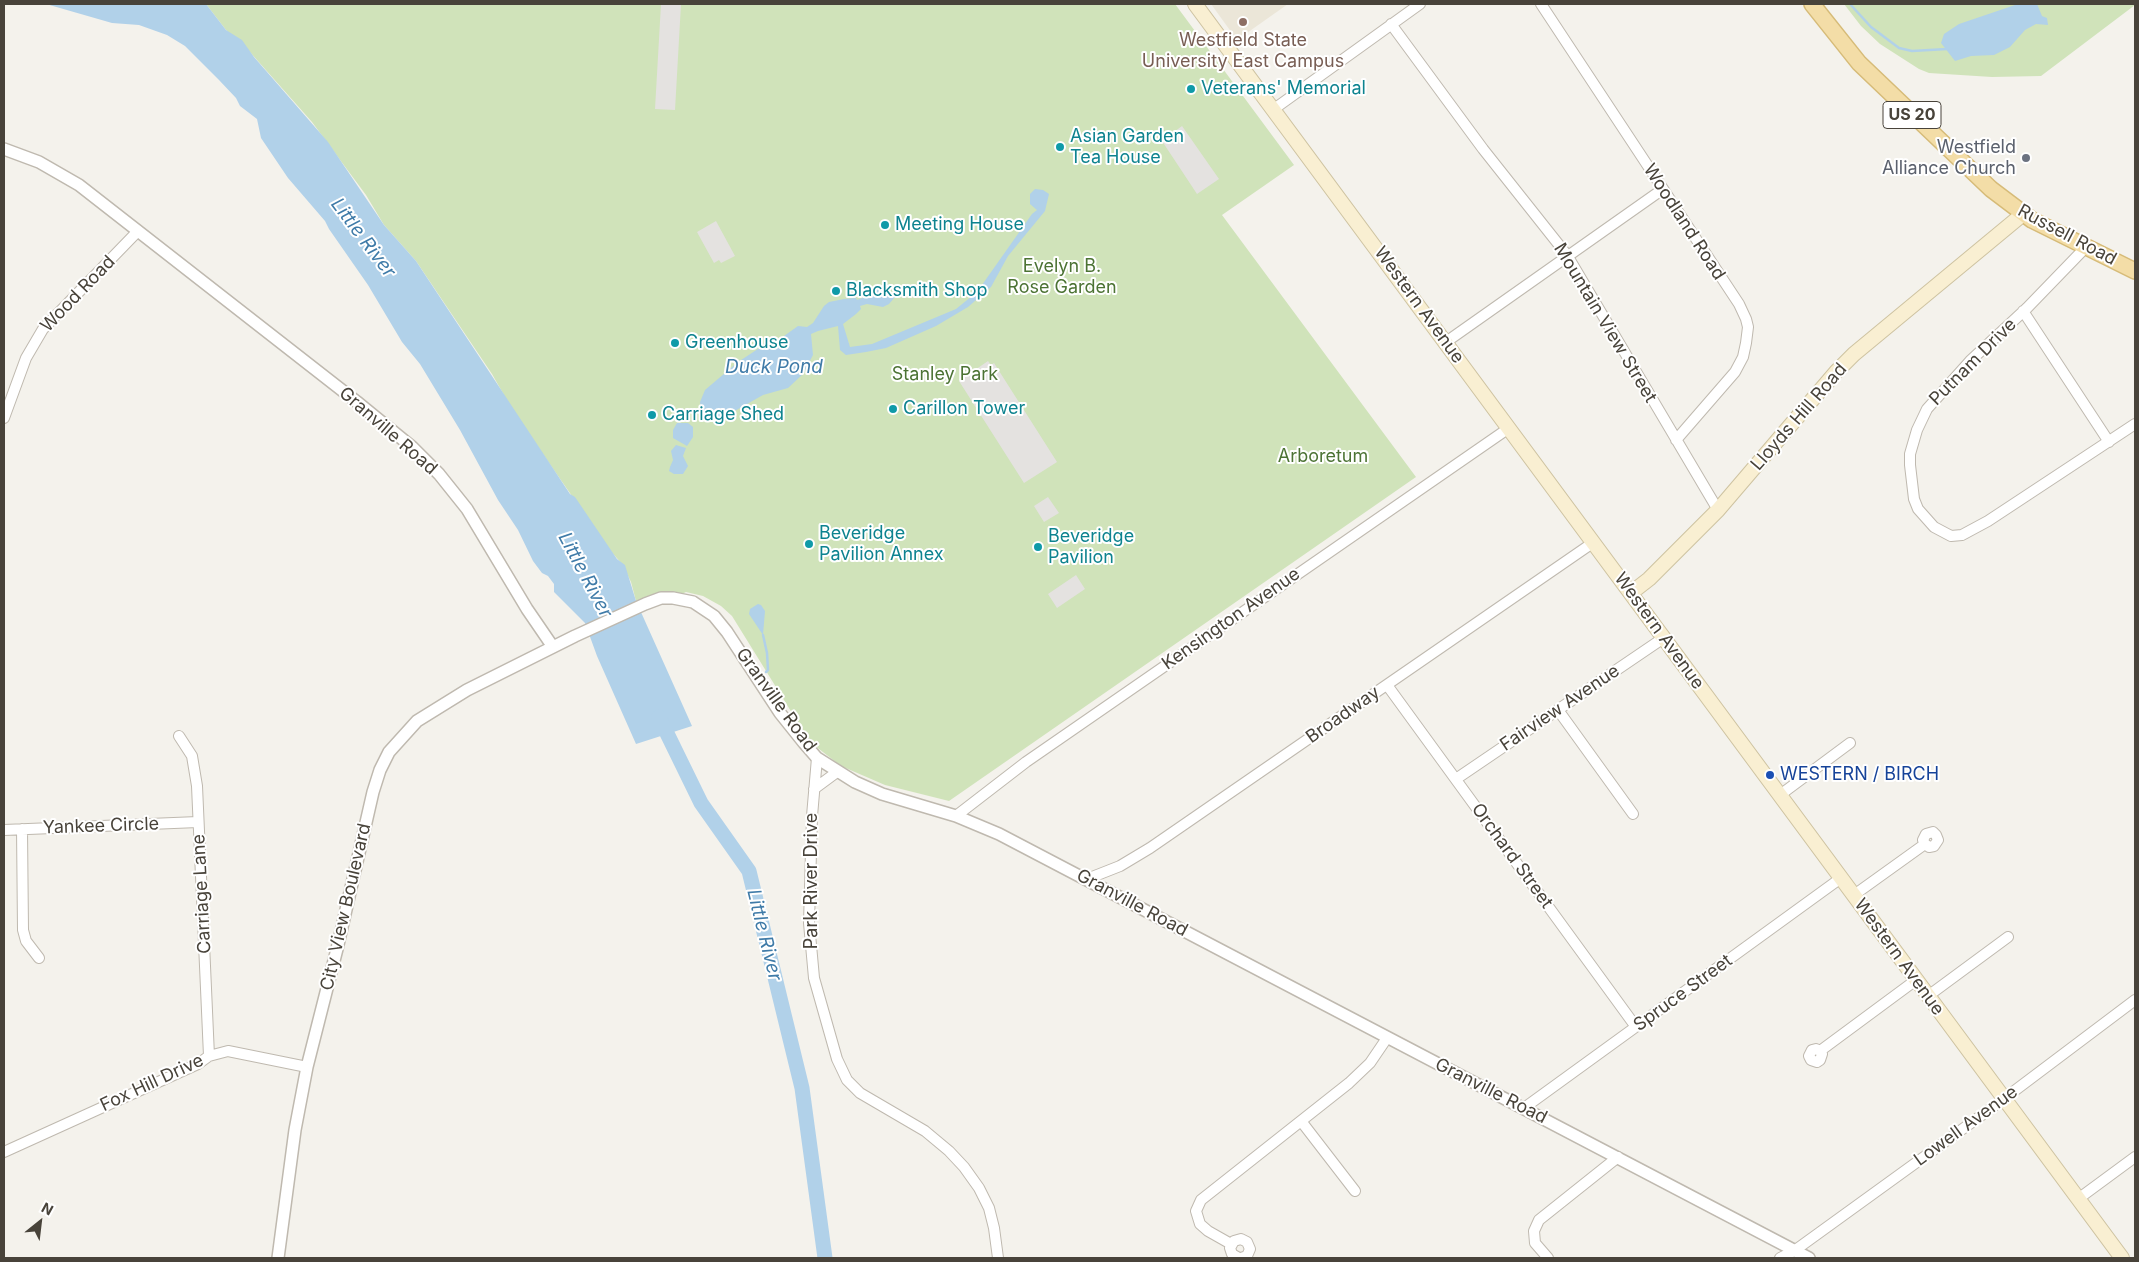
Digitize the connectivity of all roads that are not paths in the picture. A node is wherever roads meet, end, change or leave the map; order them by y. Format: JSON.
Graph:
{"nodes":[{"id":1,"x":1195,"y":4,"type":"edge"},
{"id":2,"x":1420,"y":4,"type":"edge"},
{"id":3,"x":1541,"y":4,"type":"edge"},
{"id":4,"x":1812,"y":4,"type":"edge"},
{"id":5,"x":1392,"y":24,"type":"junction"},
{"id":6,"x":1274,"y":109,"type":"junction"},
{"id":7,"x":4,"y":149,"type":"edge"},
{"id":8,"x":1663,"y":189,"type":"junction"},
{"id":9,"x":2023,"y":214,"type":"junction"},
{"id":10,"x":138,"y":231,"type":"junction"},
{"id":11,"x":2086,"y":247,"type":"junction"},
{"id":12,"x":1567,"y":255,"type":"junction"},
{"id":13,"x":2135,"y":271,"type":"edge"},
{"id":14,"x":2023,"y":311,"type":"junction"},
{"id":15,"x":1446,"y":342,"type":"junction"},
{"id":16,"x":4,"y":418,"type":"edge"},
{"id":17,"x":2135,"y":424,"type":"edge"},
{"id":18,"x":1509,"y":428,"type":"junction"},
{"id":19,"x":1676,"y":440,"type":"junction"},
{"id":20,"x":2109,"y":442,"type":"junction"},
{"id":21,"x":1718,"y":510,"type":"junction"},
{"id":22,"x":1594,"y":542,"type":"junction"},
{"id":23,"x":1631,"y":593,"type":"junction"},
{"id":24,"x":1664,"y":637,"type":"junction"},
{"id":25,"x":553,"y":647,"type":"junction"},
{"id":26,"x":1387,"y":685,"type":"junction"},
{"id":27,"x":1558,"y":710,"type":"junction"},
{"id":28,"x":180,"y":736,"type":"dead end"},
{"id":29,"x":1850,"y":744,"type":"dead end"},
{"id":30,"x":817,"y":758,"type":"junction"},
{"id":31,"x":837,"y":772,"type":"junction"},
{"id":32,"x":1456,"y":779,"type":"junction"},
{"id":33,"x":814,"y":789,"type":"junction"},
{"id":34,"x":1780,"y":795,"type":"junction"},
{"id":35,"x":1633,"y":814,"type":"dead end"},
{"id":36,"x":956,"y":816,"type":"junction"},
{"id":37,"x":198,"y":822,"type":"junction"},
{"id":38,"x":22,"y":829,"type":"junction"},
{"id":39,"x":4,"y":830,"type":"edge"},
{"id":40,"x":1925,"y":844,"type":"dead end"},
{"id":41,"x":1841,"y":878,"type":"junction"},
{"id":42,"x":1087,"y":879,"type":"junction"},
{"id":43,"x":1854,"y":895,"type":"junction"},
{"id":44,"x":2008,"y":937,"type":"dead end"},
{"id":45,"x":39,"y":958,"type":"dead end"},
{"id":46,"x":1916,"y":980,"type":"junction"},
{"id":47,"x":1928,"y":996,"type":"junction"},
{"id":48,"x":2135,"y":1000,"type":"edge"},
{"id":49,"x":1636,"y":1027,"type":"junction"},
{"id":50,"x":1388,"y":1038,"type":"junction"},
{"id":51,"x":1820,"y":1051,"type":"dead end"},
{"id":52,"x":209,"y":1056,"type":"junction"},
{"id":53,"x":307,"y":1067,"type":"junction"},
{"id":54,"x":2004,"y":1099,"type":"junction"},
{"id":55,"x":1524,"y":1108,"type":"junction"},
{"id":56,"x":1301,"y":1121,"type":"junction"},
{"id":57,"x":4,"y":1152,"type":"edge"},
{"id":58,"x":1618,"y":1157,"type":"junction"},
{"id":59,"x":2135,"y":1157,"type":"edge"},
{"id":60,"x":1355,"y":1191,"type":"dead end"},
{"id":61,"x":2078,"y":1199,"type":"junction"},
{"id":62,"x":1231,"y":1244,"type":"junction"},
{"id":63,"x":1794,"y":1251,"type":"junction"},
{"id":64,"x":278,"y":1258,"type":"edge"},
{"id":65,"x":998,"y":1258,"type":"edge"},
{"id":66,"x":1240,"y":1258,"type":"edge"},
{"id":67,"x":1548,"y":1258,"type":"edge"},
{"id":68,"x":1780,"y":1258,"type":"edge"},
{"id":69,"x":1808,"y":1258,"type":"edge"},
{"id":70,"x":2122,"y":1258,"type":"edge"}],
"edges":[{"from":1,"to":6,"type":"main road","name":"Western Avenue"},
{"from":2,"to":5,"type":"street"},
{"from":3,"to":8,"type":"street","name":"Woodland Road"},
{"from":4,"to":9,"type":"main road","name":"Russell Road","number":"US 20"},
{"from":5,"to":6,"type":"street"},
{"from":5,"to":12,"type":"street","name":"Mountain View Street"},
{"from":6,"to":15,"type":"main road","name":"Western Avenue"},
{"from":7,"to":10,"type":"street","name":"Granville Road"},
{"from":8,"to":12,"type":"street"},
{"from":8,"to":19,"type":"street","name":"Woodland Road"},
{"from":9,"to":11,"type":"main road","name":"Russell Road","number":"US 20"},
{"from":9,"to":21,"type":"main road","name":"Lloyds Hill Road"},
{"from":10,"to":16,"type":"street","name":"Wood Road"},
{"from":10,"to":25,"type":"street","name":"Granville Road"},
{"from":11,"to":13,"type":"main road","name":"Russell Road","number":"US 20"},
{"from":11,"to":14,"type":"street","name":"Putnam Drive"},
{"from":12,"to":15,"type":"street"},
{"from":12,"to":19,"type":"street","name":"Mountain View Street"},
{"from":14,"to":20,"type":"street"},
{"from":14,"to":20,"type":"street","name":"Putnam Drive"},
{"from":15,"to":18,"type":"main road","name":"Western Avenue"},
{"from":17,"to":20,"type":"street","name":"Putnam Drive"},
{"from":18,"to":22,"type":"main road","name":"Western Avenue"},
{"from":18,"to":36,"type":"street","name":"Kensington Avenue"},
{"from":19,"to":21,"type":"street","name":"Mountain View Street"},
{"from":21,"to":23,"type":"main road","name":"Lloyds Hill Road"},
{"from":22,"to":23,"type":"main road","name":"Western Avenue"},
{"from":22,"to":26,"type":"street","name":"Broadway"},
{"from":23,"to":24,"type":"main road","name":"Western Avenue"},
{"from":24,"to":27,"type":"street","name":"Fairview Avenue"},
{"from":24,"to":34,"type":"main road","name":"Western Avenue"},
{"from":25,"to":30,"type":"street","name":"Granville Road"},
{"from":25,"to":53,"type":"street","name":"City View Boulevard"},
{"from":26,"to":32,"type":"street","name":"Orchard Street"},
{"from":26,"to":42,"type":"street","name":"Broadway"},
{"from":27,"to":32,"type":"street","name":"Fairview Avenue"},
{"from":27,"to":35,"type":"street"},
{"from":28,"to":37,"type":"street","name":"Carriage Lane"},
{"from":29,"to":34,"type":"street"},
{"from":30,"to":31,"type":"street","name":"Granville Road"},
{"from":30,"to":33,"type":"street","name":"Park River Drive"},
{"from":31,"to":33,"type":"street","name":"Park River Drive"},
{"from":31,"to":36,"type":"street","name":"Granville Road"},
{"from":32,"to":49,"type":"street","name":"Orchard Street"},
{"from":33,"to":65,"type":"street","name":"Park River Drive"},
{"from":34,"to":41,"type":"main road","name":"Western Avenue"},
{"from":36,"to":42,"type":"street","name":"Granville Road"},
{"from":37,"to":38,"type":"street","name":"Yankee Circle"},
{"from":37,"to":52,"type":"street","name":"Carriage Lane"},
{"from":38,"to":39,"type":"street","name":"Yankee Circle"},
{"from":38,"to":45,"type":"street"},
{"from":40,"to":43,"type":"street"},
{"from":41,"to":43,"type":"main road","name":"Western Avenue"},
{"from":41,"to":49,"type":"street","name":"Spruce Street"},
{"from":42,"to":50,"type":"street","name":"Granville Road"},
{"from":43,"to":46,"type":"main road","name":"Western Avenue"},
{"from":44,"to":47,"type":"street"},
{"from":46,"to":47,"type":"main road","name":"Western Avenue"},
{"from":46,"to":51,"type":"street"},
{"from":47,"to":54,"type":"main road","name":"Western Avenue"},
{"from":48,"to":54,"type":"street","name":"Lowell Avenue"},
{"from":49,"to":55,"type":"street","name":"Spruce Street"},
{"from":50,"to":55,"type":"street","name":"Granville Road"},
{"from":50,"to":56,"type":"street"},
{"from":52,"to":53,"type":"street","name":"Fox Hill Drive"},
{"from":52,"to":57,"type":"street","name":"Fox Hill Drive"},
{"from":53,"to":64,"type":"street","name":"City View Boulevard"},
{"from":54,"to":61,"type":"main road","name":"Western Avenue"},
{"from":54,"to":63,"type":"street","name":"Lowell Avenue"},
{"from":55,"to":58,"type":"street","name":"Granville Road"},
{"from":56,"to":60,"type":"street"},
{"from":56,"to":62,"type":"street"},
{"from":58,"to":63,"type":"street","name":"Granville Road"},
{"from":58,"to":67,"type":"street"},
{"from":59,"to":61,"type":"street"},
{"from":61,"to":70,"type":"main road","name":"Western Avenue"},
{"from":62,"to":66,"type":"street"},
{"from":62,"to":66,"type":"street"},
{"from":63,"to":68,"type":"street","name":"Lowell Avenue"},
{"from":63,"to":69,"type":"street","name":"Granville Road"}]}
